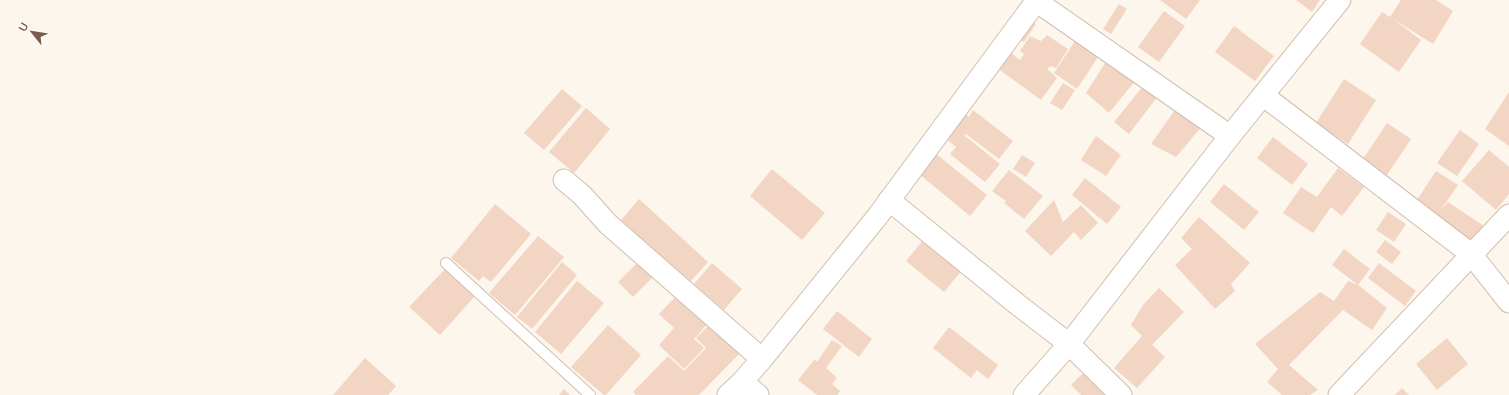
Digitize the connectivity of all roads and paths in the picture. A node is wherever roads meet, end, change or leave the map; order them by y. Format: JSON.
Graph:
{"nodes":[{"id":1,"x":1037,"y":0,"type":"edge"},
{"id":2,"x":1340,"y":0,"type":"edge"},
{"id":3,"x":1264,"y":96,"type":"junction"},
{"id":4,"x":1230,"y":136,"type":"junction"},
{"id":5,"x":564,"y":180,"type":"dead end"},
{"id":6,"x":889,"y":200,"type":"junction"},
{"id":7,"x":1509,"y":215,"type":"edge"},
{"id":8,"x":1471,"y":254,"type":"junction"},
{"id":9,"x":446,"y":263,"type":"dead end"},
{"id":10,"x":1509,"y":302,"type":"edge"},
{"id":11,"x":1069,"y":344,"type":"junction"},
{"id":12,"x":762,"y":359,"type":"junction"},
{"id":13,"x":735,"y":388,"type":"edge"},
{"id":14,"x":590,"y":395,"type":"edge"},
{"id":15,"x":758,"y":395,"type":"edge"},
{"id":16,"x":1024,"y":395,"type":"edge"},
{"id":17,"x":1121,"y":395,"type":"edge"},
{"id":18,"x":1339,"y":395,"type":"edge"}],
"edges":[{"from":1,"to":4,"type":"street"},
{"from":1,"to":6,"type":"street"},
{"from":2,"to":3,"type":"street"},
{"from":3,"to":4,"type":"street"},
{"from":3,"to":8,"type":"street"},
{"from":4,"to":11,"type":"street"},
{"from":5,"to":12,"type":"street"},
{"from":6,"to":11,"type":"street"},
{"from":6,"to":12,"type":"street"},
{"from":7,"to":8,"type":"street"},
{"from":8,"to":10,"type":"street"},
{"from":8,"to":18,"type":"street"},
{"from":9,"to":14,"type":"lane"},
{"from":11,"to":16,"type":"street"},
{"from":11,"to":17,"type":"street"},
{"from":12,"to":13,"type":"street"},
{"from":13,"to":15,"type":"street"}]}
